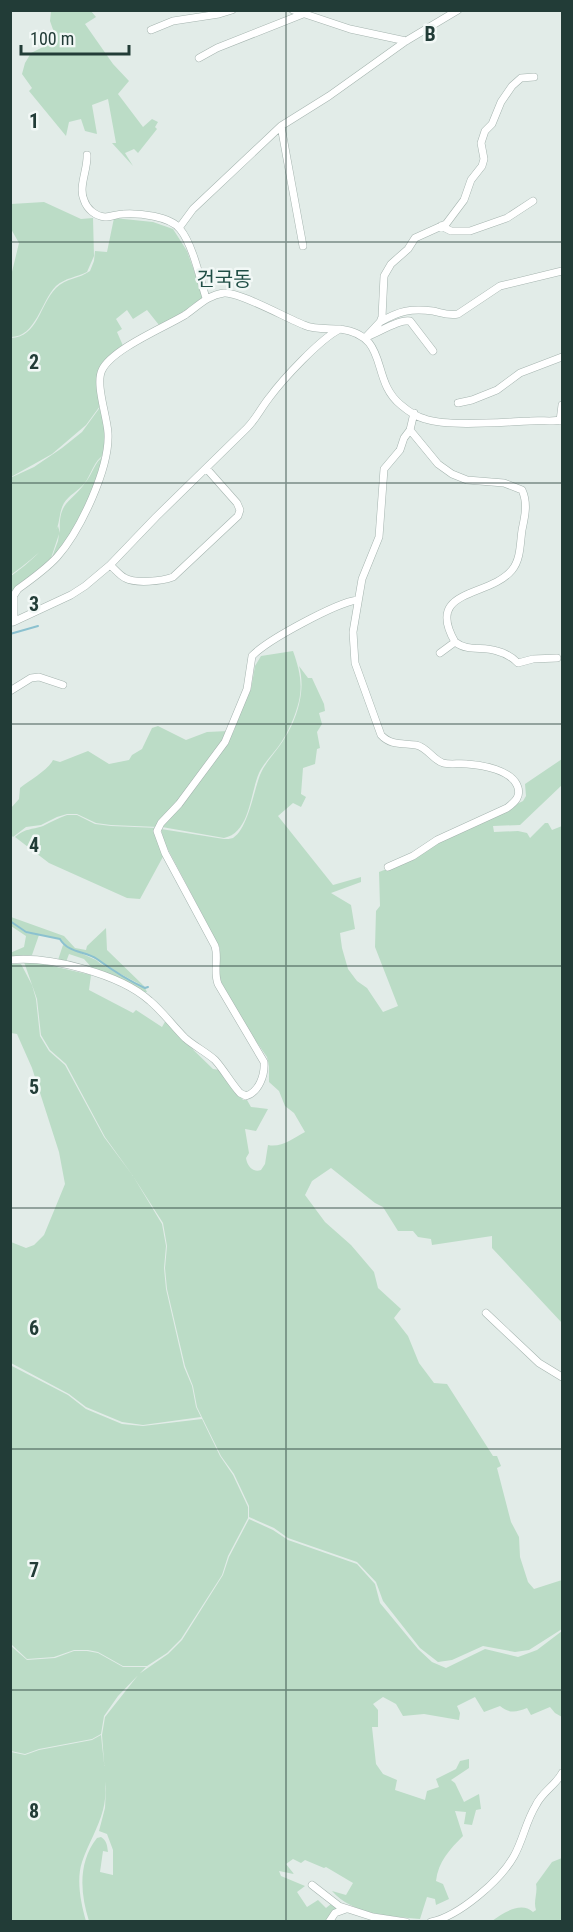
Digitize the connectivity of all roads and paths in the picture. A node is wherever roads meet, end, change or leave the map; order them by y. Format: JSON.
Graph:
{"nodes":[{"id":1,"x":232,"y":10,"type":"edge"},
{"id":2,"x":294,"y":10,"type":"edge"},
{"id":3,"x":458,"y":10,"type":"edge"},
{"id":4,"x":303,"y":14,"type":"junction"},
{"id":5,"x":151,"y":30,"type":"dead end"},
{"id":6,"x":406,"y":41,"type":"junction"},
{"id":7,"x":199,"y":58,"type":"dead end"},
{"id":8,"x":534,"y":77,"type":"dead end"},
{"id":9,"x":281,"y":126,"type":"junction"},
{"id":10,"x":87,"y":155,"type":"dead end"},
{"id":11,"x":533,"y":201,"type":"dead end"},
{"id":12,"x":441,"y":226,"type":"junction"},
{"id":13,"x":179,"y":228,"type":"junction"},
{"id":14,"x":303,"y":246,"type":"dead end"},
{"id":15,"x":562,"y":271,"type":"edge"},
{"id":16,"x":207,"y":298,"type":"junction"},
{"id":17,"x":380,"y":322,"type":"junction"},
{"id":18,"x":340,"y":329,"type":"junction"},
{"id":19,"x":366,"y":337,"type":"junction"},
{"id":20,"x":433,"y":351,"type":"dead end"},
{"id":21,"x":562,"y":357,"type":"edge"},
{"id":22,"x":458,"y":403,"type":"dead end"},
{"id":23,"x":562,"y":405,"type":"edge"},
{"id":24,"x":414,"y":414,"type":"junction"},
{"id":25,"x":561,"y":421,"type":"edge"},
{"id":26,"x":410,"y":430,"type":"junction"},
{"id":27,"x":206,"y":468,"type":"junction"},
{"id":28,"x":110,"y":565,"type":"junction"},
{"id":29,"x":357,"y":600,"type":"junction"},
{"id":30,"x":12,"y":623,"type":"edge"},
{"id":31,"x":455,"y":642,"type":"junction"},
{"id":32,"x":440,"y":653,"type":"dead end"},
{"id":33,"x":557,"y":658,"type":"dead end"},
{"id":34,"x":63,"y":685,"type":"dead end"},
{"id":35,"x":10,"y":692,"type":"edge"},
{"id":36,"x":388,"y":867,"type":"dead end"},
{"id":37,"x":10,"y":960,"type":"edge"},
{"id":38,"x":486,"y":1313,"type":"dead end"},
{"id":39,"x":562,"y":1377,"type":"edge"},
{"id":40,"x":562,"y":1773,"type":"edge"},
{"id":41,"x":312,"y":1885,"type":"dead end"},
{"id":42,"x":349,"y":1909,"type":"junction"},
{"id":43,"x":330,"y":1922,"type":"edge"},
{"id":44,"x":406,"y":1922,"type":"edge"},
{"id":45,"x":431,"y":1922,"type":"edge"}],
"edges":[{"from":1,"to":5,"type":"street"},
{"from":2,"to":4,"type":"street"},
{"from":3,"to":6,"type":"street"},
{"from":4,"to":6,"type":"street"},
{"from":4,"to":7,"type":"street"},
{"from":6,"to":9,"type":"street"},
{"from":8,"to":12,"type":"street"},
{"from":9,"to":13,"type":"street"},
{"from":9,"to":14,"type":"street"},
{"from":10,"to":13,"type":"street"},
{"from":11,"to":12,"type":"street"},
{"from":12,"to":17,"type":"street"},
{"from":13,"to":16,"type":"street"},
{"from":15,"to":17,"type":"street"},
{"from":16,"to":18,"type":"street"},
{"from":16,"to":30,"type":"street"},
{"from":17,"to":19,"type":"street"},
{"from":18,"to":19,"type":"street"},
{"from":18,"to":27,"type":"street"},
{"from":19,"to":20,"type":"street"},
{"from":19,"to":24,"type":"street"},
{"from":21,"to":22,"type":"street"},
{"from":23,"to":25,"type":"street"},
{"from":24,"to":25,"type":"street"},
{"from":24,"to":26,"type":"street"},
{"from":26,"to":29,"type":"street"},
{"from":26,"to":31,"type":"street"},
{"from":27,"to":28,"type":"street"},
{"from":27,"to":28,"type":"street"},
{"from":28,"to":30,"type":"street"},
{"from":29,"to":36,"type":"street"},
{"from":29,"to":37,"type":"street"},
{"from":31,"to":32,"type":"street"},
{"from":31,"to":33,"type":"street"},
{"from":34,"to":35,"type":"street"},
{"from":38,"to":39,"type":"street"},
{"from":40,"to":45,"type":"street"},
{"from":41,"to":42,"type":"street"},
{"from":42,"to":43,"type":"street"},
{"from":42,"to":44,"type":"street"}]}
